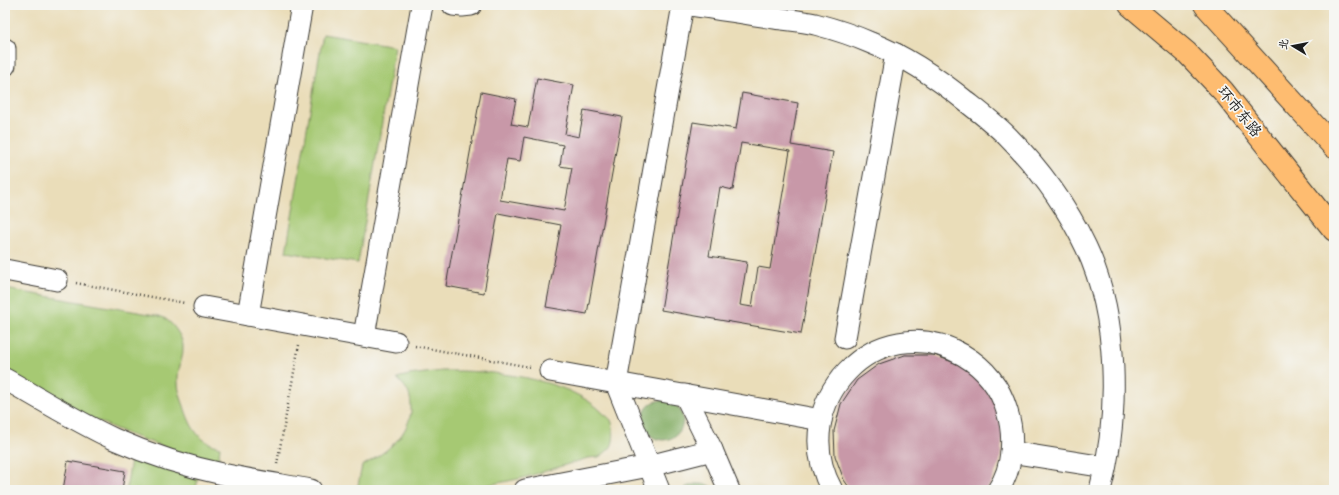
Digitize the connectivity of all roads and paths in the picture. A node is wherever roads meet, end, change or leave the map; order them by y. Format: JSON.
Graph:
{"nodes":[{"id":1,"x":302,"y":5,"type":"edge"},
{"id":2,"x":422,"y":5,"type":"edge"},
{"id":3,"x":453,"y":5,"type":"edge"},
{"id":4,"x":472,"y":5,"type":"edge"},
{"id":5,"x":683,"y":5,"type":"edge"},
{"id":6,"x":691,"y":5,"type":"edge"},
{"id":7,"x":1130,"y":5,"type":"edge"},
{"id":8,"x":1205,"y":5,"type":"edge"},
{"id":9,"x":5,"y":50,"type":"edge"},
{"id":10,"x":896,"y":54,"type":"junction"},
{"id":11,"x":5,"y":65,"type":"edge"},
{"id":12,"x":1334,"y":147,"type":"edge"},
{"id":13,"x":1334,"y":230,"type":"edge"},
{"id":14,"x":5,"y":270,"type":"edge"},
{"id":15,"x":57,"y":280,"type":"joint"},
{"id":16,"x":204,"y":307,"type":"joint"},
{"id":17,"x":248,"y":315,"type":"junction"},
{"id":18,"x":303,"y":325,"type":"junction"},
{"id":19,"x":364,"y":336,"type":"junction"},
{"id":20,"x":845,"y":338,"type":"dead end"},
{"id":21,"x":396,"y":342,"type":"joint"},
{"id":22,"x":550,"y":371,"type":"joint"},
{"id":23,"x":5,"y":379,"type":"edge"},
{"id":24,"x":616,"y":382,"type":"junction"},
{"id":25,"x":685,"y":395,"type":"junction"},
{"id":26,"x":821,"y":420,"type":"junction"},
{"id":27,"x":712,"y":450,"type":"junction"},
{"id":28,"x":1011,"y":452,"type":"junction"},
{"id":29,"x":649,"y":466,"type":"junction"},
{"id":30,"x":1105,"y":467,"type":"junction"},
{"id":31,"x":274,"y":483,"type":"junction"},
{"id":32,"x":311,"y":490,"type":"edge"},
{"id":33,"x":525,"y":490,"type":"edge"},
{"id":34,"x":659,"y":490,"type":"edge"},
{"id":35,"x":729,"y":490,"type":"edge"},
{"id":36,"x":832,"y":490,"type":"edge"},
{"id":37,"x":998,"y":490,"type":"edge"},
{"id":38,"x":1100,"y":490,"type":"edge"}],
"edges":[{"from":1,"to":17,"type":"lane"},
{"from":2,"to":19,"type":"lane"},
{"from":3,"to":4,"type":"lane"},
{"from":5,"to":24,"type":"lane"},
{"from":6,"to":10,"type":"lane"},
{"from":7,"to":13,"type":"highway","name":"环市东路"},
{"from":8,"to":12,"type":"highway"},
{"from":9,"to":11,"type":"lane"},
{"from":10,"to":20,"type":"lane"},
{"from":10,"to":30,"type":"lane"},
{"from":14,"to":15,"type":"lane"},
{"from":15,"to":16,"type":"path"},
{"from":16,"to":17,"type":"lane"},
{"from":17,"to":18,"type":"lane"},
{"from":18,"to":19,"type":"lane"},
{"from":18,"to":31,"type":"path"},
{"from":19,"to":21,"type":"lane"},
{"from":21,"to":22,"type":"path"},
{"from":22,"to":24,"type":"lane"},
{"from":23,"to":31,"type":"lane"},
{"from":24,"to":25,"type":"lane"},
{"from":24,"to":29,"type":"lane"},
{"from":25,"to":26,"type":"lane"},
{"from":25,"to":27,"type":"lane"},
{"from":26,"to":28,"type":"lane"},
{"from":26,"to":36,"type":"lane"},
{"from":27,"to":29,"type":"lane"},
{"from":27,"to":35,"type":"lane"},
{"from":28,"to":30,"type":"lane"},
{"from":28,"to":37,"type":"lane"},
{"from":29,"to":33,"type":"lane"},
{"from":29,"to":34,"type":"lane"},
{"from":30,"to":38,"type":"lane"},
{"from":31,"to":32,"type":"lane"}]}
